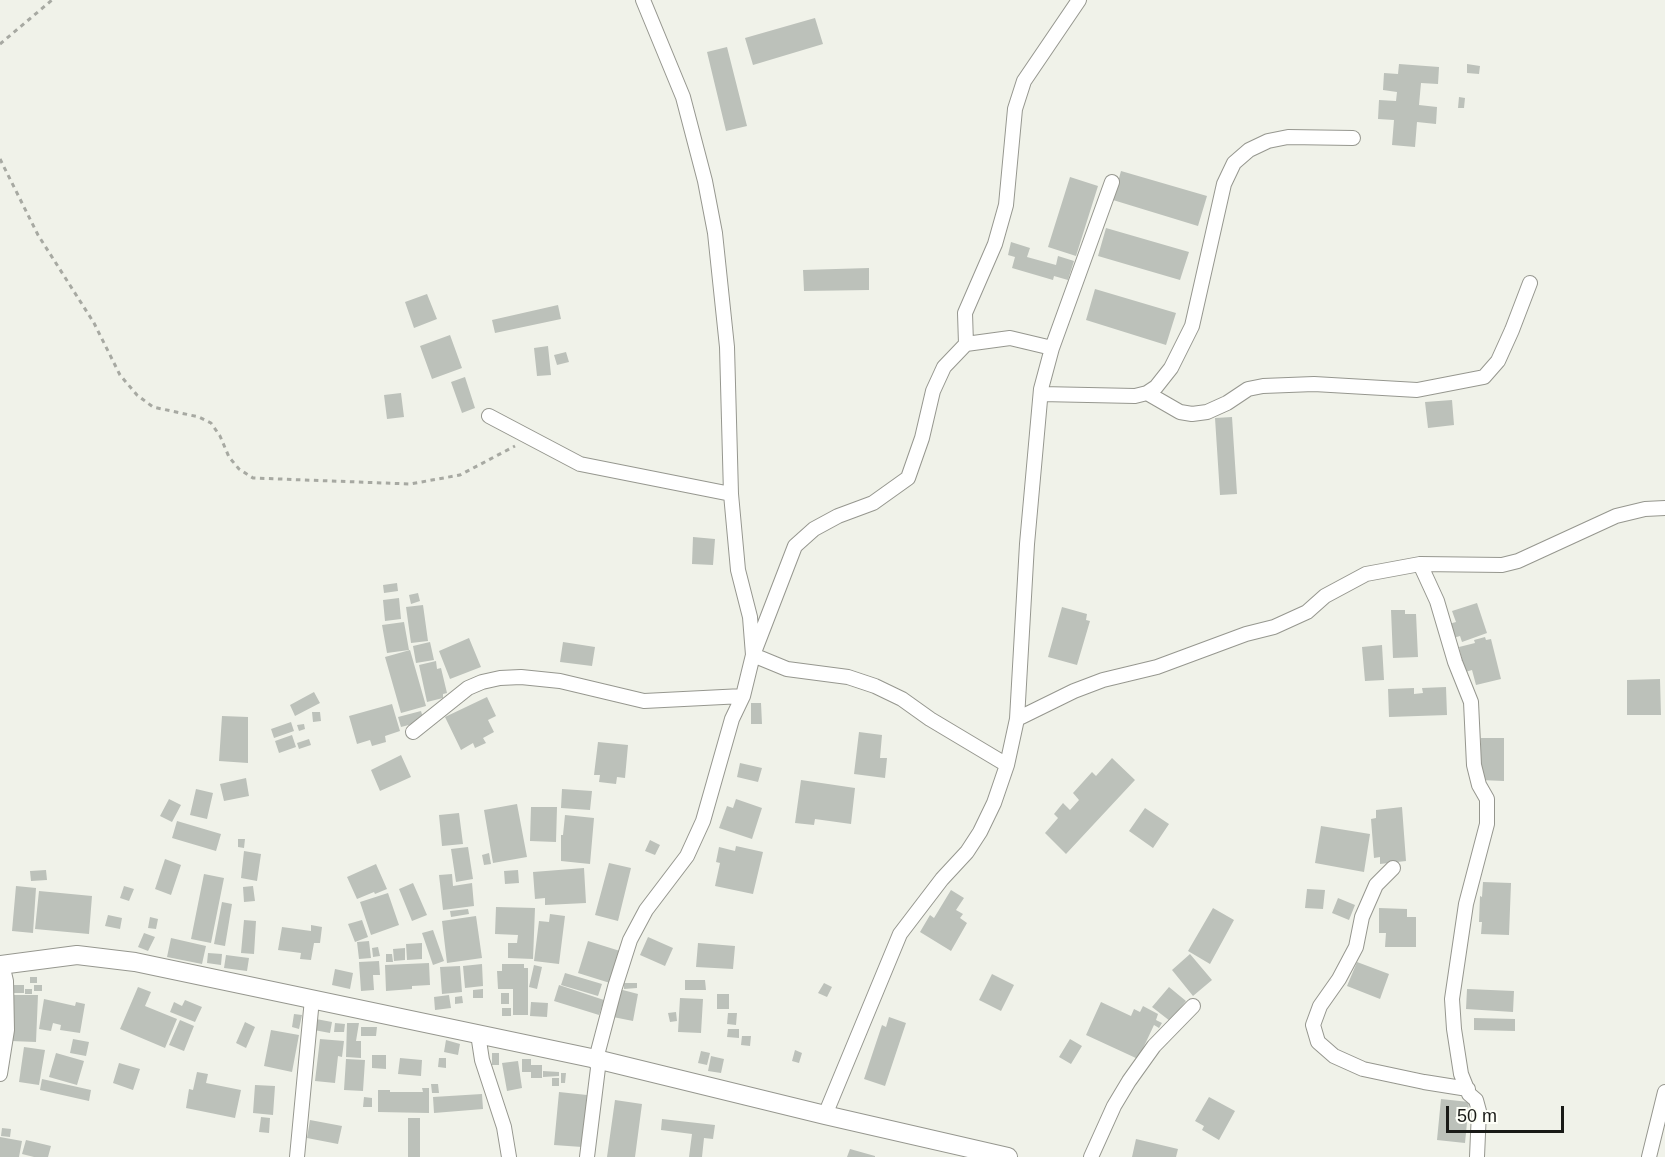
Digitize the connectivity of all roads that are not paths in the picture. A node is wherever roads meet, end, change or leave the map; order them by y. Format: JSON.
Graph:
{"nodes":[{"id":1,"x":643,"y":0,"type":"edge"},
{"id":2,"x":1079,"y":0,"type":"edge"},
{"id":3,"x":1353,"y":138,"type":"dead end"},
{"id":4,"x":1112,"y":182,"type":"dead end"},
{"id":5,"x":1530,"y":283,"type":"dead end"},
{"id":6,"x":966,"y":344,"type":"junction"},
{"id":7,"x":1052,"y":348,"type":"junction"},
{"id":8,"x":1147,"y":393,"type":"junction"},
{"id":9,"x":1041,"y":394,"type":"junction"},
{"id":10,"x":489,"y":416,"type":"dead end"},
{"id":11,"x":731,"y":494,"type":"junction"},
{"id":12,"x":1665,"y":508,"type":"edge"},
{"id":13,"x":1420,"y":564,"type":"junction"},
{"id":14,"x":753,"y":654,"type":"junction"},
{"id":15,"x":743,"y":696,"type":"junction"},
{"id":16,"x":1017,"y":719,"type":"junction"},
{"id":17,"x":413,"y":732,"type":"dead end"},
{"id":18,"x":1007,"y":765,"type":"junction"},
{"id":19,"x":1393,"y":868,"type":"dead end"},
{"id":20,"x":1,"y":964,"type":"edge"},
{"id":21,"x":312,"y":999,"type":"junction"},
{"id":22,"x":1193,"y":1006,"type":"dead end"},
{"id":23,"x":478,"y":1034,"type":"junction"},
{"id":24,"x":597,"y":1059,"type":"junction"},
{"id":25,"x":0,"y":1074,"type":"edge"},
{"id":26,"x":1468,"y":1089,"type":"junction"},
{"id":27,"x":1665,"y":1092,"type":"edge"},
{"id":28,"x":825,"y":1115,"type":"junction"},
{"id":29,"x":297,"y":1157,"type":"edge"},
{"id":30,"x":509,"y":1157,"type":"edge"},
{"id":31,"x":587,"y":1157,"type":"edge"},
{"id":32,"x":1008,"y":1157,"type":"edge"},
{"id":33,"x":1091,"y":1157,"type":"edge"},
{"id":34,"x":1477,"y":1157,"type":"edge"},
{"id":35,"x":1649,"y":1157,"type":"edge"}],
"edges":[{"from":1,"to":11,"type":"street"},
{"from":2,"to":6,"type":"street"},
{"from":3,"to":8,"type":"street"},
{"from":4,"to":7,"type":"street"},
{"from":5,"to":8,"type":"street"},
{"from":6,"to":7,"type":"street"},
{"from":6,"to":14,"type":"street"},
{"from":7,"to":9,"type":"street"},
{"from":8,"to":9,"type":"street"},
{"from":9,"to":16,"type":"street"},
{"from":10,"to":11,"type":"street"},
{"from":11,"to":14,"type":"street"},
{"from":12,"to":13,"type":"street"},
{"from":13,"to":16,"type":"street"},
{"from":13,"to":26,"type":"street"},
{"from":14,"to":15,"type":"street"},
{"from":14,"to":18,"type":"street"},
{"from":15,"to":17,"type":"street"},
{"from":15,"to":24,"type":"street"},
{"from":16,"to":18,"type":"street"},
{"from":18,"to":28,"type":"street"},
{"from":19,"to":26,"type":"street"},
{"from":20,"to":21,"type":"main road"},
{"from":20,"to":25,"type":"street"},
{"from":21,"to":23,"type":"main road"},
{"from":21,"to":29,"type":"street"},
{"from":22,"to":33,"type":"street"},
{"from":23,"to":24,"type":"main road"},
{"from":23,"to":30,"type":"street"},
{"from":24,"to":28,"type":"main road"},
{"from":24,"to":31,"type":"street"},
{"from":26,"to":34,"type":"street"},
{"from":27,"to":35,"type":"street"},
{"from":28,"to":32,"type":"main road"}]}
